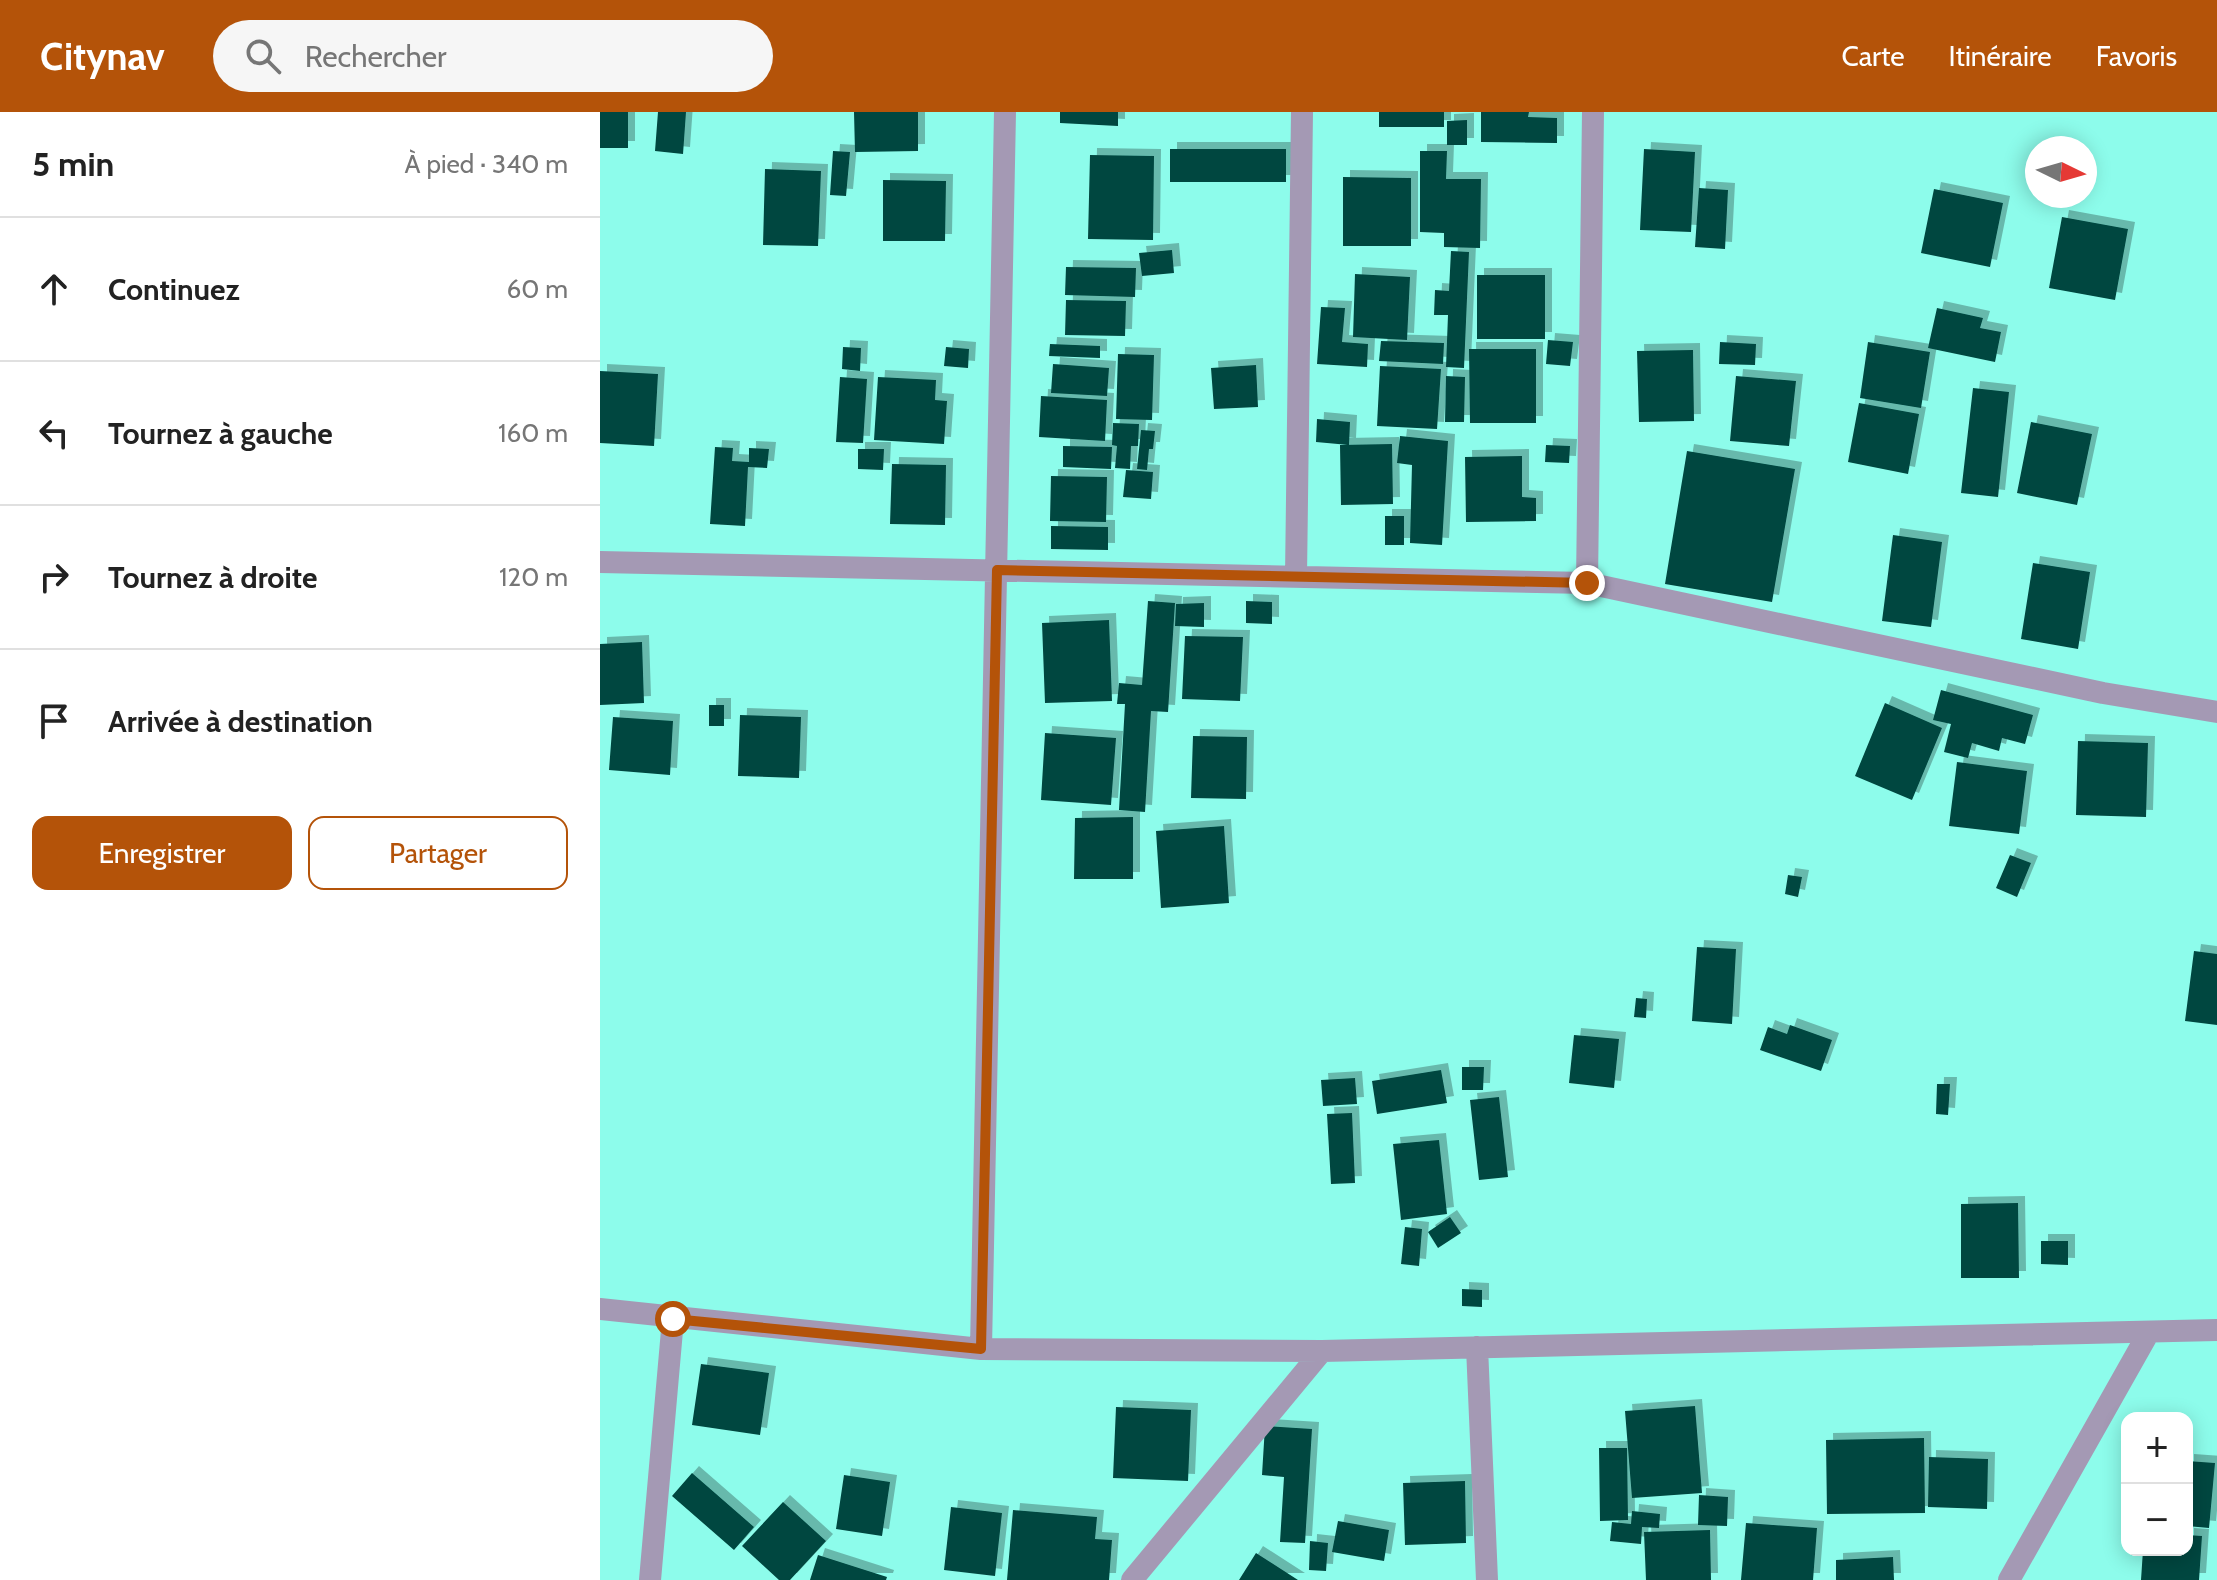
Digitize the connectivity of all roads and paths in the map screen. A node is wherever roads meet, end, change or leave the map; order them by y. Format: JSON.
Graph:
{"nodes":[{"id":1,"x":1005,"y":112,"type":"edge"},
{"id":2,"x":1302,"y":112,"type":"edge"},
{"id":3,"x":1593,"y":112,"type":"edge"},
{"id":4,"x":600,"y":562,"type":"edge"},
{"id":5,"x":997,"y":570,"type":"junction"},
{"id":6,"x":1296,"y":577,"type":"junction"},
{"id":7,"x":1587,"y":583,"type":"junction"},
{"id":8,"x":2217,"y":712,"type":"edge"},
{"id":9,"x":600,"y":1309,"type":"edge"},
{"id":10,"x":673,"y":1319,"type":"junction"},
{"id":11,"x":2217,"y":1330,"type":"edge"},
{"id":12,"x":2149,"y":1332,"type":"junction"},
{"id":13,"x":1477,"y":1347,"type":"junction"},
{"id":14,"x":981,"y":1349,"type":"junction"},
{"id":15,"x":1322,"y":1351,"type":"junction"},
{"id":16,"x":650,"y":1580,"type":"edge"},
{"id":17,"x":1132,"y":1580,"type":"edge"},
{"id":18,"x":1487,"y":1580,"type":"edge"},
{"id":19,"x":2009,"y":1580,"type":"edge"}],
"edges":[{"from":1,"to":5,"type":"street"},
{"from":2,"to":6,"type":"street"},
{"from":3,"to":7,"type":"street"},
{"from":4,"to":5,"type":"street"},
{"from":5,"to":6,"type":"street"},
{"from":5,"to":14,"type":"street"},
{"from":6,"to":7,"type":"street"},
{"from":7,"to":8,"type":"street"},
{"from":9,"to":10,"type":"street"},
{"from":10,"to":14,"type":"street"},
{"from":10,"to":16,"type":"street"},
{"from":11,"to":12,"type":"street"},
{"from":12,"to":13,"type":"street"},
{"from":12,"to":19,"type":"street"},
{"from":13,"to":15,"type":"street"},
{"from":13,"to":18,"type":"street"},
{"from":14,"to":15,"type":"street"},
{"from":15,"to":17,"type":"street"}]}
